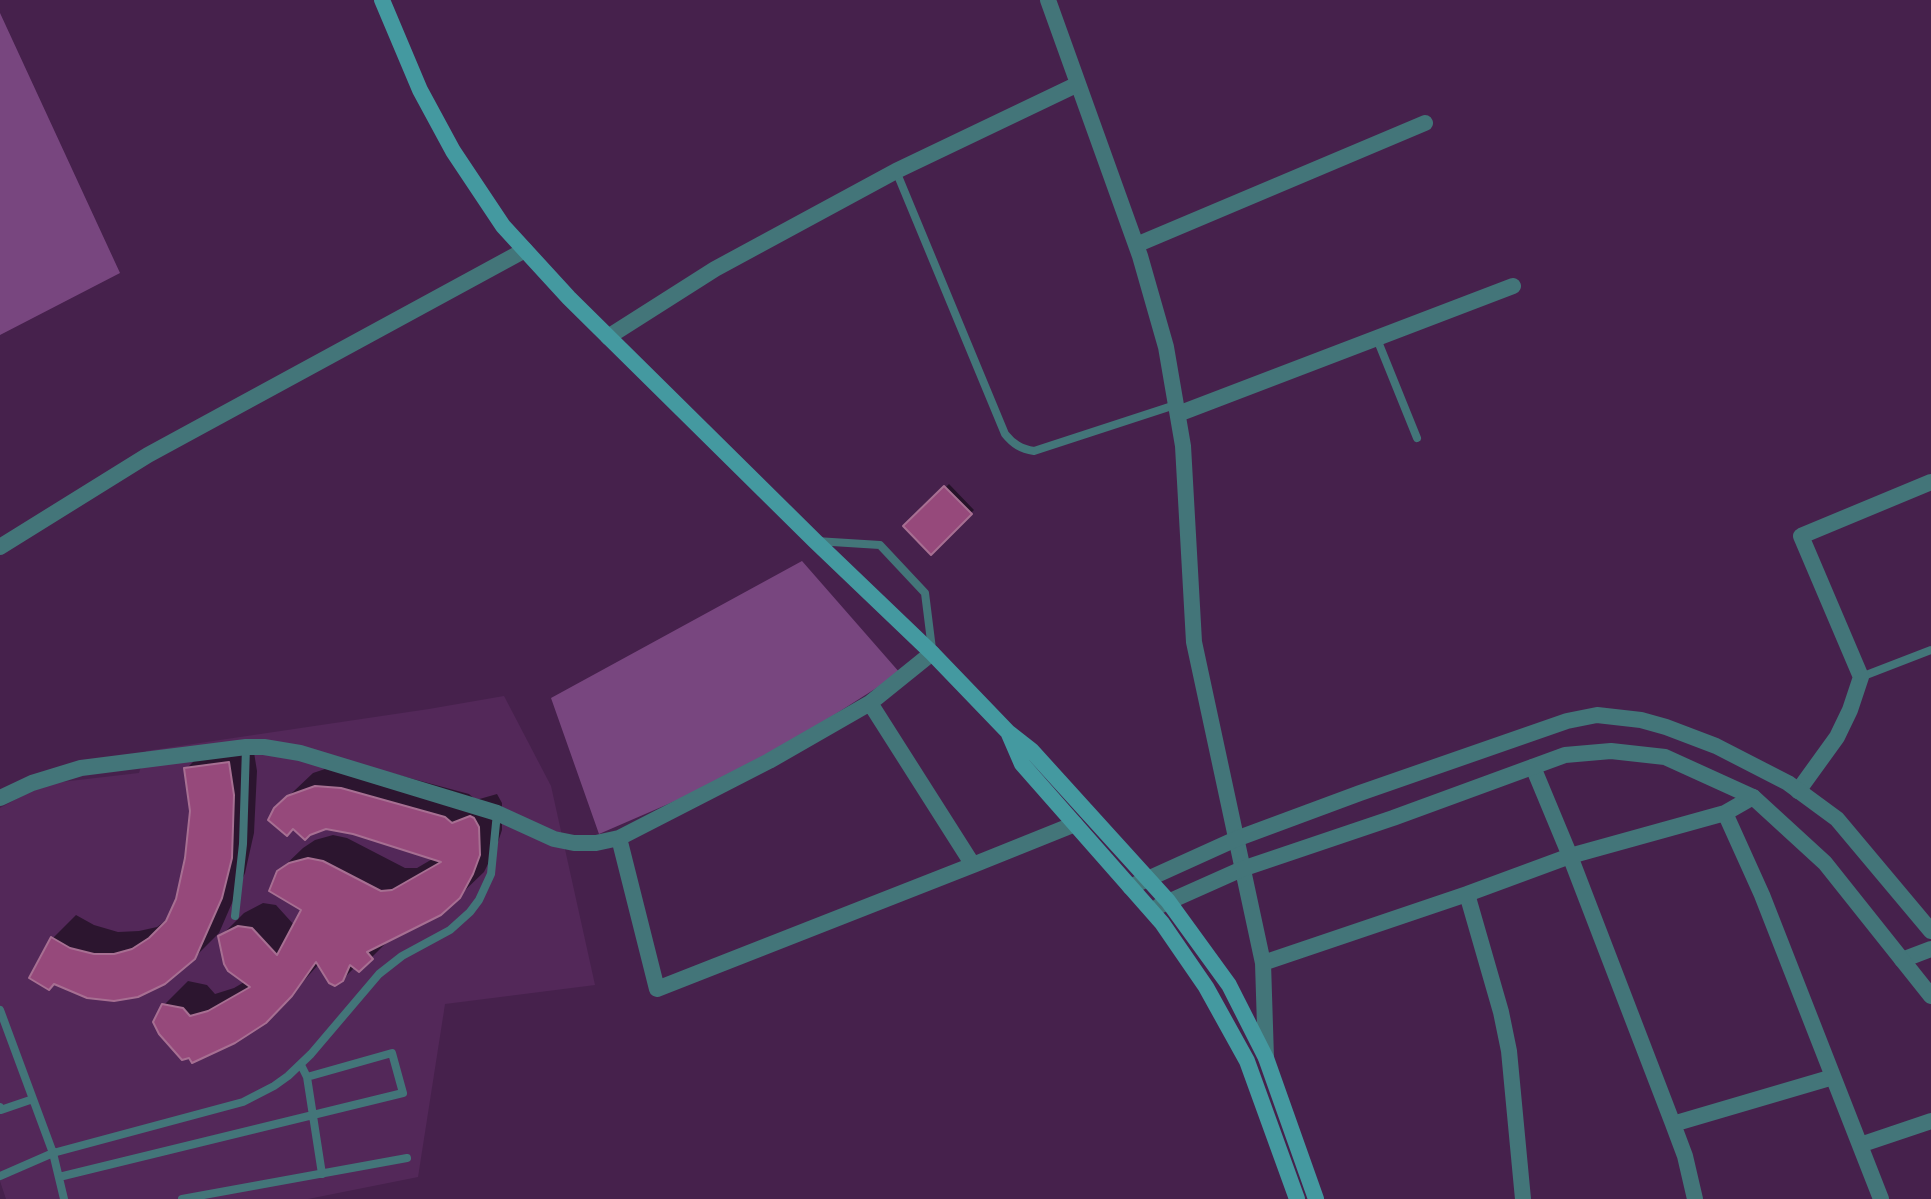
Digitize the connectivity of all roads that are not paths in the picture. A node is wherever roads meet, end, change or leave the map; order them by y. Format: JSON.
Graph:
{"nodes":[{"id":1,"x":382,"y":0,"type":"edge"},
{"id":2,"x":1048,"y":0,"type":"edge"},
{"id":3,"x":1078,"y":84,"type":"junction"},
{"id":4,"x":1425,"y":123,"type":"dead end"},
{"id":5,"x":896,"y":171,"type":"junction"},
{"id":6,"x":1136,"y":245,"type":"junction"},
{"id":7,"x":525,"y":250,"type":"junction"},
{"id":8,"x":1513,"y":286,"type":"dead end"},
{"id":9,"x":608,"y":337,"type":"junction"},
{"id":10,"x":1377,"y":338,"type":"junction"},
{"id":11,"x":1177,"y":409,"type":"junction"},
{"id":12,"x":1417,"y":438,"type":"dead end"},
{"id":13,"x":1931,"y":482,"type":"edge"},
{"id":14,"x":815,"y":541,"type":"junction"},
{"id":15,"x":0,"y":547,"type":"edge"},
{"id":16,"x":1931,"y":650,"type":"edge"},
{"id":17,"x":932,"y":653,"type":"junction"},
{"id":18,"x":1861,"y":677,"type":"junction"},
{"id":19,"x":870,"y":703,"type":"junction"},
{"id":20,"x":1008,"y":732,"type":"junction"},
{"id":21,"x":246,"y":747,"type":"junction"},
{"id":22,"x":1533,"y":767,"type":"junction"},
{"id":23,"x":1798,"y":791,"type":"junction"},
{"id":24,"x":1753,"y":797,"type":"junction"},
{"id":25,"x":0,"y":798,"type":"edge"},
{"id":26,"x":497,"y":813,"type":"junction"},
{"id":27,"x":1725,"y":813,"type":"junction"},
{"id":28,"x":1075,"y":824,"type":"junction"},
{"id":29,"x":619,"y":838,"type":"junction"},
{"id":30,"x":1236,"y":839,"type":"junction"},
{"id":31,"x":1570,"y":856,"type":"junction"},
{"id":32,"x":973,"y":865,"type":"junction"},
{"id":33,"x":1242,"y":869,"type":"junction"},
{"id":34,"x":1149,"y":878,"type":"junction"},
{"id":35,"x":1130,"y":887,"type":"junction"},
{"id":36,"x":1467,"y":894,"type":"junction"},
{"id":37,"x":1168,"y":901,"type":"junction"},
{"id":38,"x":1150,"y":910,"type":"junction"},
{"id":39,"x":235,"y":916,"type":"dead end"},
{"id":40,"x":1931,"y":931,"type":"edge"},
{"id":41,"x":1931,"y":949,"type":"edge"},
{"id":42,"x":1902,"y":960,"type":"junction"},
{"id":43,"x":1263,"y":963,"type":"junction"},
{"id":44,"x":1931,"y":996,"type":"edge"},
{"id":45,"x":0,"y":1010,"type":"edge"},
{"id":46,"x":1266,"y":1058,"type":"junction"},
{"id":47,"x":301,"y":1065,"type":"junction"},
{"id":48,"x":307,"y":1077,"type":"junction"},
{"id":49,"x":1833,"y":1077,"type":"junction"},
{"id":50,"x":33,"y":1099,"type":"junction"},
{"id":51,"x":0,"y":1107,"type":"edge"},
{"id":52,"x":313,"y":1114,"type":"junction"},
{"id":53,"x":1931,"y":1121,"type":"edge"},
{"id":54,"x":1673,"y":1124,"type":"junction"},
{"id":55,"x":1860,"y":1145,"type":"junction"},
{"id":56,"x":53,"y":1153,"type":"junction"},
{"id":57,"x":407,"y":1158,"type":"dead end"},
{"id":58,"x":322,"y":1174,"type":"junction"},
{"id":59,"x":0,"y":1176,"type":"edge"},
{"id":60,"x":59,"y":1177,"type":"junction"},
{"id":61,"x":64,"y":1199,"type":"edge"},
{"id":62,"x":182,"y":1199,"type":"edge"},
{"id":63,"x":1297,"y":1199,"type":"edge"},
{"id":64,"x":1316,"y":1199,"type":"edge"},
{"id":65,"x":1523,"y":1199,"type":"edge"},
{"id":66,"x":1695,"y":1199,"type":"edge"},
{"id":67,"x":1881,"y":1199,"type":"edge"}],
"edges":[{"from":1,"to":7,"type":"main road"},
{"from":2,"to":3,"type":"street"},
{"from":3,"to":5,"type":"street"},
{"from":3,"to":6,"type":"street"},
{"from":4,"to":6,"type":"street"},
{"from":5,"to":9,"type":"street"},
{"from":5,"to":11,"type":"lane"},
{"from":6,"to":11,"type":"street"},
{"from":7,"to":9,"type":"main road"},
{"from":7,"to":15,"type":"street"},
{"from":8,"to":10,"type":"street"},
{"from":9,"to":14,"type":"main road"},
{"from":10,"to":11,"type":"street"},
{"from":10,"to":12,"type":"lane"},
{"from":11,"to":30,"type":"street"},
{"from":13,"to":18,"type":"street"},
{"from":14,"to":17,"type":"main road"},
{"from":14,"to":17,"type":"lane"},
{"from":16,"to":18,"type":"lane"},
{"from":17,"to":19,"type":"street"},
{"from":17,"to":20,"type":"main road"},
{"from":18,"to":23,"type":"street"},
{"from":19,"to":29,"type":"street"},
{"from":19,"to":32,"type":"street"},
{"from":20,"to":28,"type":"main road"},
{"from":20,"to":34,"type":"main road"},
{"from":21,"to":25,"type":"street"},
{"from":21,"to":26,"type":"street"},
{"from":21,"to":39,"type":"lane"},
{"from":22,"to":24,"type":"street"},
{"from":22,"to":31,"type":"street"},
{"from":22,"to":33,"type":"street"},
{"from":23,"to":30,"type":"street"},
{"from":23,"to":40,"type":"street"},
{"from":24,"to":27,"type":"street"},
{"from":24,"to":42,"type":"street"},
{"from":26,"to":29,"type":"street"},
{"from":26,"to":47,"type":"lane"},
{"from":27,"to":31,"type":"street"},
{"from":27,"to":49,"type":"street"},
{"from":28,"to":32,"type":"street"},
{"from":28,"to":35,"type":"main road"},
{"from":29,"to":32,"type":"street"},
{"from":30,"to":33,"type":"street"},
{"from":30,"to":34,"type":"street"},
{"from":31,"to":36,"type":"street"},
{"from":31,"to":54,"type":"street"},
{"from":33,"to":37,"type":"street"},
{"from":33,"to":43,"type":"street"},
{"from":34,"to":35,"type":"street"},
{"from":34,"to":37,"type":"main road"},
{"from":35,"to":38,"type":"main road"},
{"from":36,"to":43,"type":"street"},
{"from":36,"to":65,"type":"street"},
{"from":37,"to":38,"type":"street"},
{"from":37,"to":46,"type":"main road"},
{"from":38,"to":63,"type":"main road"},
{"from":41,"to":42,"type":"street"},
{"from":42,"to":44,"type":"street"},
{"from":43,"to":46,"type":"street"},
{"from":45,"to":50,"type":"lane"},
{"from":46,"to":64,"type":"main road"},
{"from":47,"to":48,"type":"lane"},
{"from":47,"to":56,"type":"lane"},
{"from":48,"to":52,"type":"lane"},
{"from":48,"to":52,"type":"lane"},
{"from":49,"to":54,"type":"street"},
{"from":49,"to":55,"type":"street"},
{"from":50,"to":51,"type":"lane"},
{"from":50,"to":56,"type":"lane"},
{"from":52,"to":58,"type":"lane"},
{"from":52,"to":60,"type":"lane"},
{"from":53,"to":55,"type":"street"},
{"from":54,"to":66,"type":"street"},
{"from":55,"to":67,"type":"street"},
{"from":56,"to":59,"type":"lane"},
{"from":56,"to":60,"type":"lane"},
{"from":57,"to":58,"type":"lane"},
{"from":58,"to":62,"type":"lane"},
{"from":60,"to":61,"type":"lane"}]}
